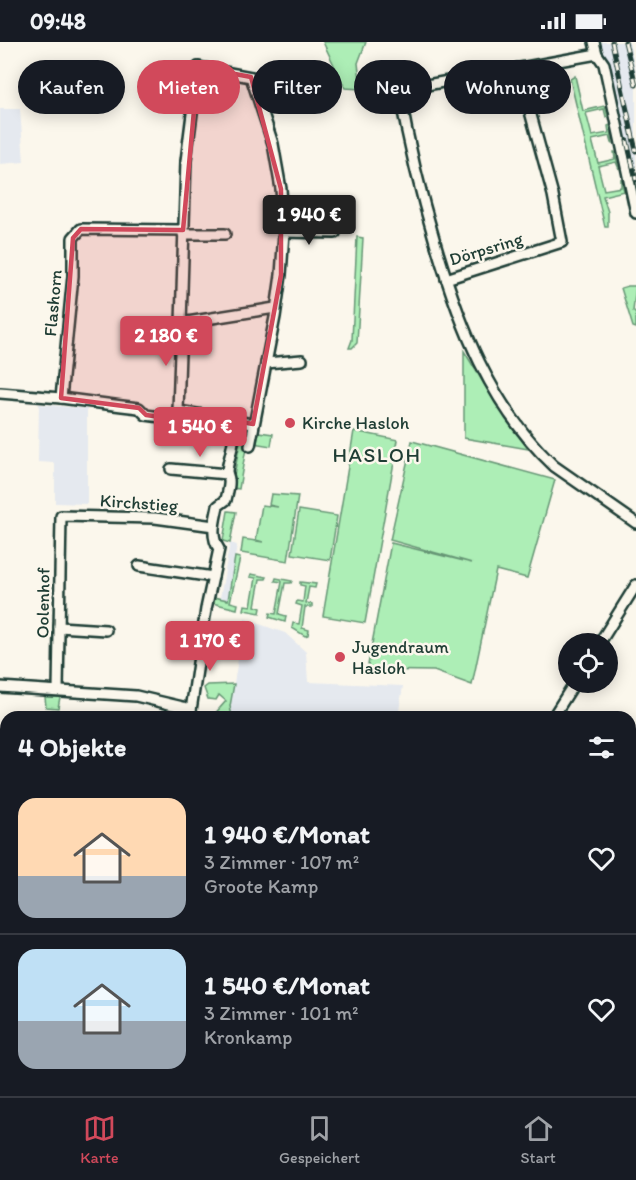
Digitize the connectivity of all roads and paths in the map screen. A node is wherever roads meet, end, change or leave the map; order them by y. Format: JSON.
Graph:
{"nodes":[{"id":1,"x":594,"y":42,"type":"edge"},
{"id":2,"x":597,"y":54,"type":"junction"},
{"id":3,"x":563,"y":60,"type":"edge"},
{"id":4,"x":251,"y":77,"type":"joint"},
{"id":5,"x":444,"y":82,"type":"edge"},
{"id":6,"x":531,"y":114,"type":"edge"},
{"id":7,"x":636,"y":213,"type":"edge"},
{"id":8,"x":183,"y":232,"type":"junction"},
{"id":9,"x":284,"y":232,"type":"junction"},
{"id":10,"x":335,"y":233,"type":"dead end"},
{"id":11,"x":225,"y":234,"type":"dead end"},
{"id":12,"x":446,"y":279,"type":"junction"},
{"id":13,"x":275,"y":308,"type":"junction"},
{"id":14,"x":181,"y":323,"type":"junction"},
{"id":15,"x":302,"y":360,"type":"dead end"},
{"id":16,"x":266,"y":363,"type":"junction"},
{"id":17,"x":0,"y":393,"type":"edge"},
{"id":18,"x":61,"y":398,"type":"junction"},
{"id":19,"x":178,"y":411,"type":"junction"},
{"id":20,"x":228,"y":420,"type":"junction"},
{"id":21,"x":253,"y":424,"type":"junction"},
{"id":22,"x":234,"y":434,"type":"junction"},
{"id":23,"x":171,"y":469,"type":"dead end"},
{"id":24,"x":226,"y":474,"type":"junction"},
{"id":25,"x":61,"y":516,"type":"joint"},
{"id":26,"x":636,"y":523,"type":"edge"},
{"id":27,"x":214,"y":526,"type":"junction"},
{"id":28,"x":139,"y":566,"type":"dead end"},
{"id":29,"x":213,"y":576,"type":"junction"},
{"id":30,"x":636,"y":585,"type":"edge"},
{"id":31,"x":60,"y":627,"type":"junction"},
{"id":32,"x":106,"y":630,"type":"dead end"},
{"id":33,"x":606,"y":633,"type":"edge"},
{"id":34,"x":0,"y":687,"type":"edge"},
{"id":35,"x":58,"y":690,"type":"junction"},
{"id":36,"x":568,"y":693,"type":"edge"},
{"id":37,"x":185,"y":711,"type":"edge"},
{"id":38,"x":191,"y":711,"type":"edge"},
{"id":39,"x":557,"y":711,"type":"edge"}],
"edges":[{"from":1,"to":2,"type":"street"},
{"from":2,"to":3,"type":"street","name":"Dörpsring"},
{"from":2,"to":7,"type":"street"},
{"from":4,"to":8,"type":"street"},
{"from":4,"to":9,"type":"street"},
{"from":5,"to":12,"type":"street","name":"Dörpsring"},
{"from":6,"to":12,"type":"street","name":"Dörpsring"},
{"from":8,"to":11,"type":"street"},
{"from":8,"to":14,"type":"street"},
{"from":8,"to":18,"type":"street","name":"Flashorn"},
{"from":9,"to":10,"type":"street"},
{"from":9,"to":13,"type":"street"},
{"from":12,"to":26,"type":"street"},
{"from":13,"to":14,"type":"street"},
{"from":13,"to":16,"type":"street"},
{"from":14,"to":19,"type":"street"},
{"from":15,"to":16,"type":"street"},
{"from":16,"to":21,"type":"street"},
{"from":17,"to":18,"type":"street"},
{"from":18,"to":19,"type":"street"},
{"from":19,"to":20,"type":"street"},
{"from":20,"to":21,"type":"street"},
{"from":20,"to":22,"type":"street"},
{"from":21,"to":22,"type":"street"},
{"from":22,"to":24,"type":"street"},
{"from":23,"to":24,"type":"street"},
{"from":24,"to":27,"type":"street"},
{"from":25,"to":27,"type":"street","name":"Kirchstieg"},
{"from":25,"to":31,"type":"street","name":"Oolenhof"},
{"from":27,"to":29,"type":"street"},
{"from":28,"to":29,"type":"street"},
{"from":29,"to":38,"type":"street"},
{"from":30,"to":33,"type":"street"},
{"from":31,"to":32,"type":"street"},
{"from":31,"to":35,"type":"street","name":"Oolenhof"},
{"from":34,"to":35,"type":"street"},
{"from":35,"to":37,"type":"street"},
{"from":36,"to":39,"type":"street"}]}
